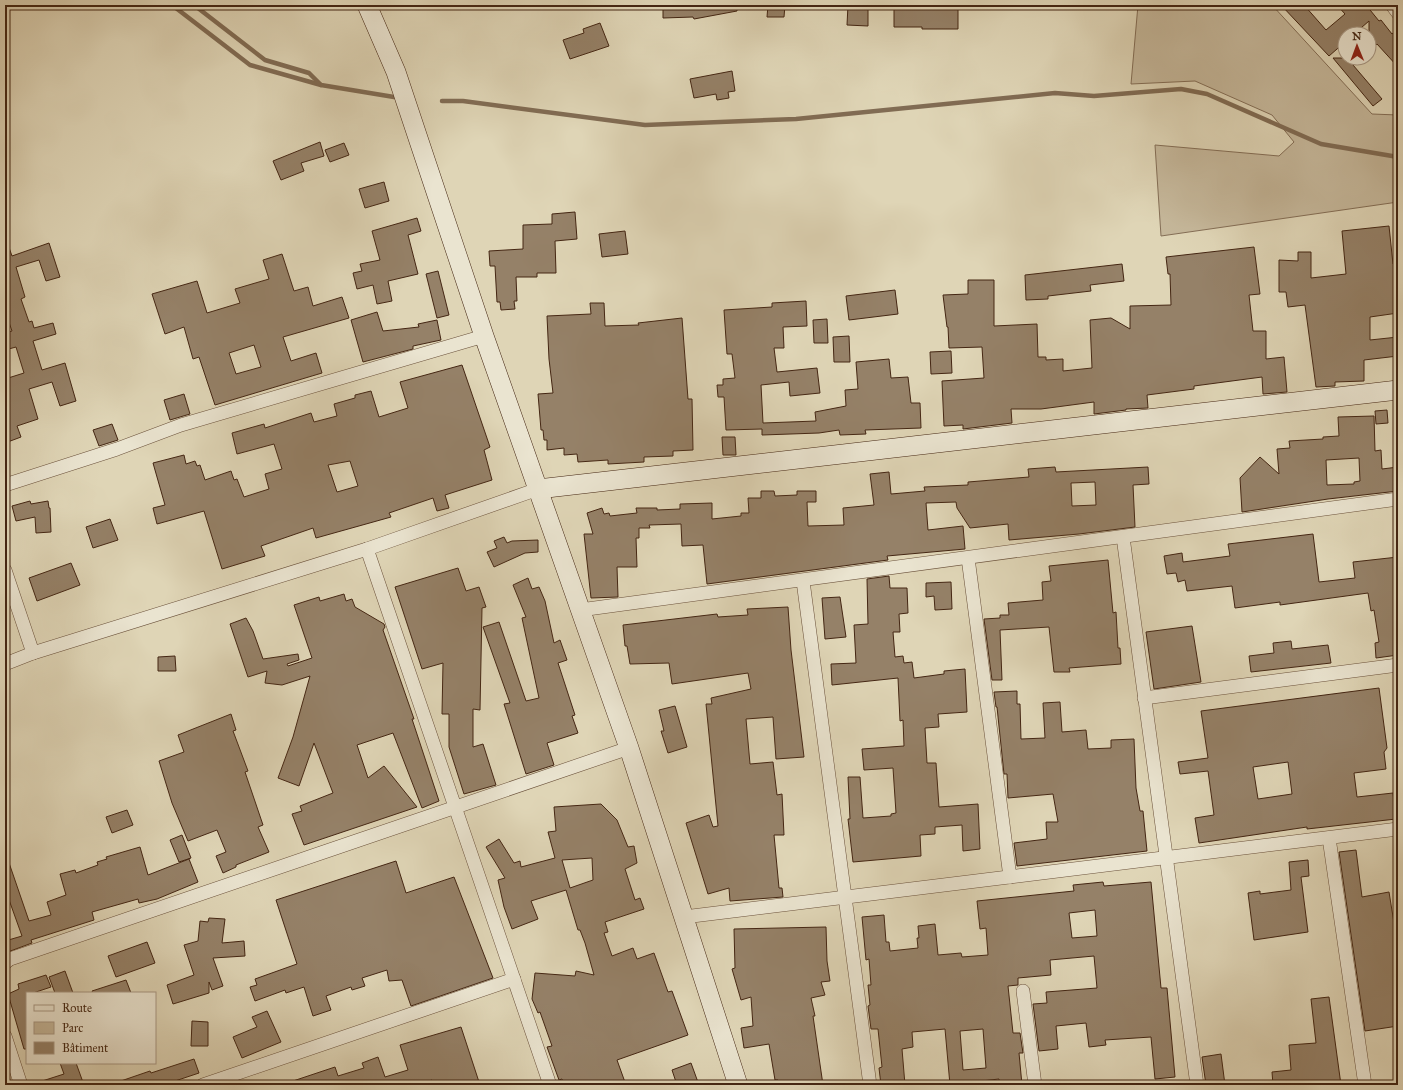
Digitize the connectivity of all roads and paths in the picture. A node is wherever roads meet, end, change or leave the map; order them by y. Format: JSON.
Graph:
{"nodes":[{"id":1,"x":367,"y":5,"type":"edge"},
{"id":2,"x":1392,"y":5,"type":"edge"},
{"id":3,"x":1398,"y":13,"type":"edge"},
{"id":4,"x":484,"y":336,"type":"junction"},
{"id":5,"x":1398,"y":390,"type":"edge"},
{"id":6,"x":5,"y":485,"type":"edge"},
{"id":7,"x":538,"y":489,"type":"junction"},
{"id":8,"x":1398,"y":499,"type":"edge"},
{"id":9,"x":1123,"y":537,"type":"junction"},
{"id":10,"x":367,"y":549,"type":"junction"},
{"id":11,"x":968,"y":558,"type":"junction"},
{"id":12,"x":5,"y":570,"type":"edge"},
{"id":13,"x":803,"y":581,"type":"junction"},
{"id":14,"x":580,"y":610,"type":"junction"},
{"id":15,"x":33,"y":653,"type":"junction"},
{"id":16,"x":5,"y":664,"type":"edge"},
{"id":17,"x":1398,"y":665,"type":"edge"},
{"id":18,"x":1144,"y":698,"type":"junction"},
{"id":19,"x":629,"y":748,"type":"junction"},
{"id":20,"x":456,"y":808,"type":"junction"},
{"id":21,"x":1398,"y":829,"type":"edge"},
{"id":22,"x":1329,"y":838,"type":"junction"},
{"id":23,"x":1166,"y":858,"type":"junction"},
{"id":24,"x":1010,"y":877,"type":"junction"},
{"id":25,"x":845,"y":898,"type":"junction"},
{"id":26,"x":684,"y":917,"type":"junction"},
{"id":27,"x":5,"y":963,"type":"edge"},
{"id":28,"x":514,"y":978,"type":"junction"},
{"id":29,"x":1023,"y":991,"type":"dead end"},
{"id":30,"x":5,"y":1036,"type":"edge"},
{"id":31,"x":21,"y":1085,"type":"edge"},
{"id":32,"x":203,"y":1085,"type":"edge"},
{"id":33,"x":550,"y":1085,"type":"edge"},
{"id":34,"x":738,"y":1085,"type":"edge"},
{"id":35,"x":870,"y":1085,"type":"edge"},
{"id":36,"x":1035,"y":1085,"type":"edge"},
{"id":37,"x":1197,"y":1085,"type":"edge"},
{"id":38,"x":1365,"y":1085,"type":"edge"}],
"edges":[{"from":1,"to":4,"type":"street"},
{"from":2,"to":3,"type":"street"},
{"from":4,"to":6,"type":"street"},
{"from":4,"to":7,"type":"street"},
{"from":5,"to":7,"type":"street"},
{"from":7,"to":10,"type":"street"},
{"from":7,"to":14,"type":"street"},
{"from":8,"to":9,"type":"street"},
{"from":9,"to":11,"type":"street"},
{"from":9,"to":18,"type":"street"},
{"from":10,"to":15,"type":"street"},
{"from":10,"to":20,"type":"street"},
{"from":11,"to":13,"type":"street"},
{"from":11,"to":24,"type":"street"},
{"from":12,"to":15,"type":"street"},
{"from":13,"to":14,"type":"street"},
{"from":13,"to":25,"type":"street"},
{"from":14,"to":19,"type":"street"},
{"from":15,"to":16,"type":"street"},
{"from":17,"to":18,"type":"street"},
{"from":18,"to":23,"type":"street"},
{"from":19,"to":20,"type":"street"},
{"from":19,"to":26,"type":"street"},
{"from":20,"to":27,"type":"street"},
{"from":20,"to":28,"type":"street"},
{"from":21,"to":22,"type":"street"},
{"from":22,"to":23,"type":"street"},
{"from":22,"to":38,"type":"street"},
{"from":23,"to":24,"type":"street"},
{"from":23,"to":37,"type":"street"},
{"from":24,"to":25,"type":"street"},
{"from":25,"to":26,"type":"street"},
{"from":25,"to":35,"type":"street"},
{"from":26,"to":34,"type":"street"},
{"from":28,"to":32,"type":"street"},
{"from":28,"to":33,"type":"street"},
{"from":29,"to":36,"type":"street"},
{"from":30,"to":31,"type":"street"}]}
